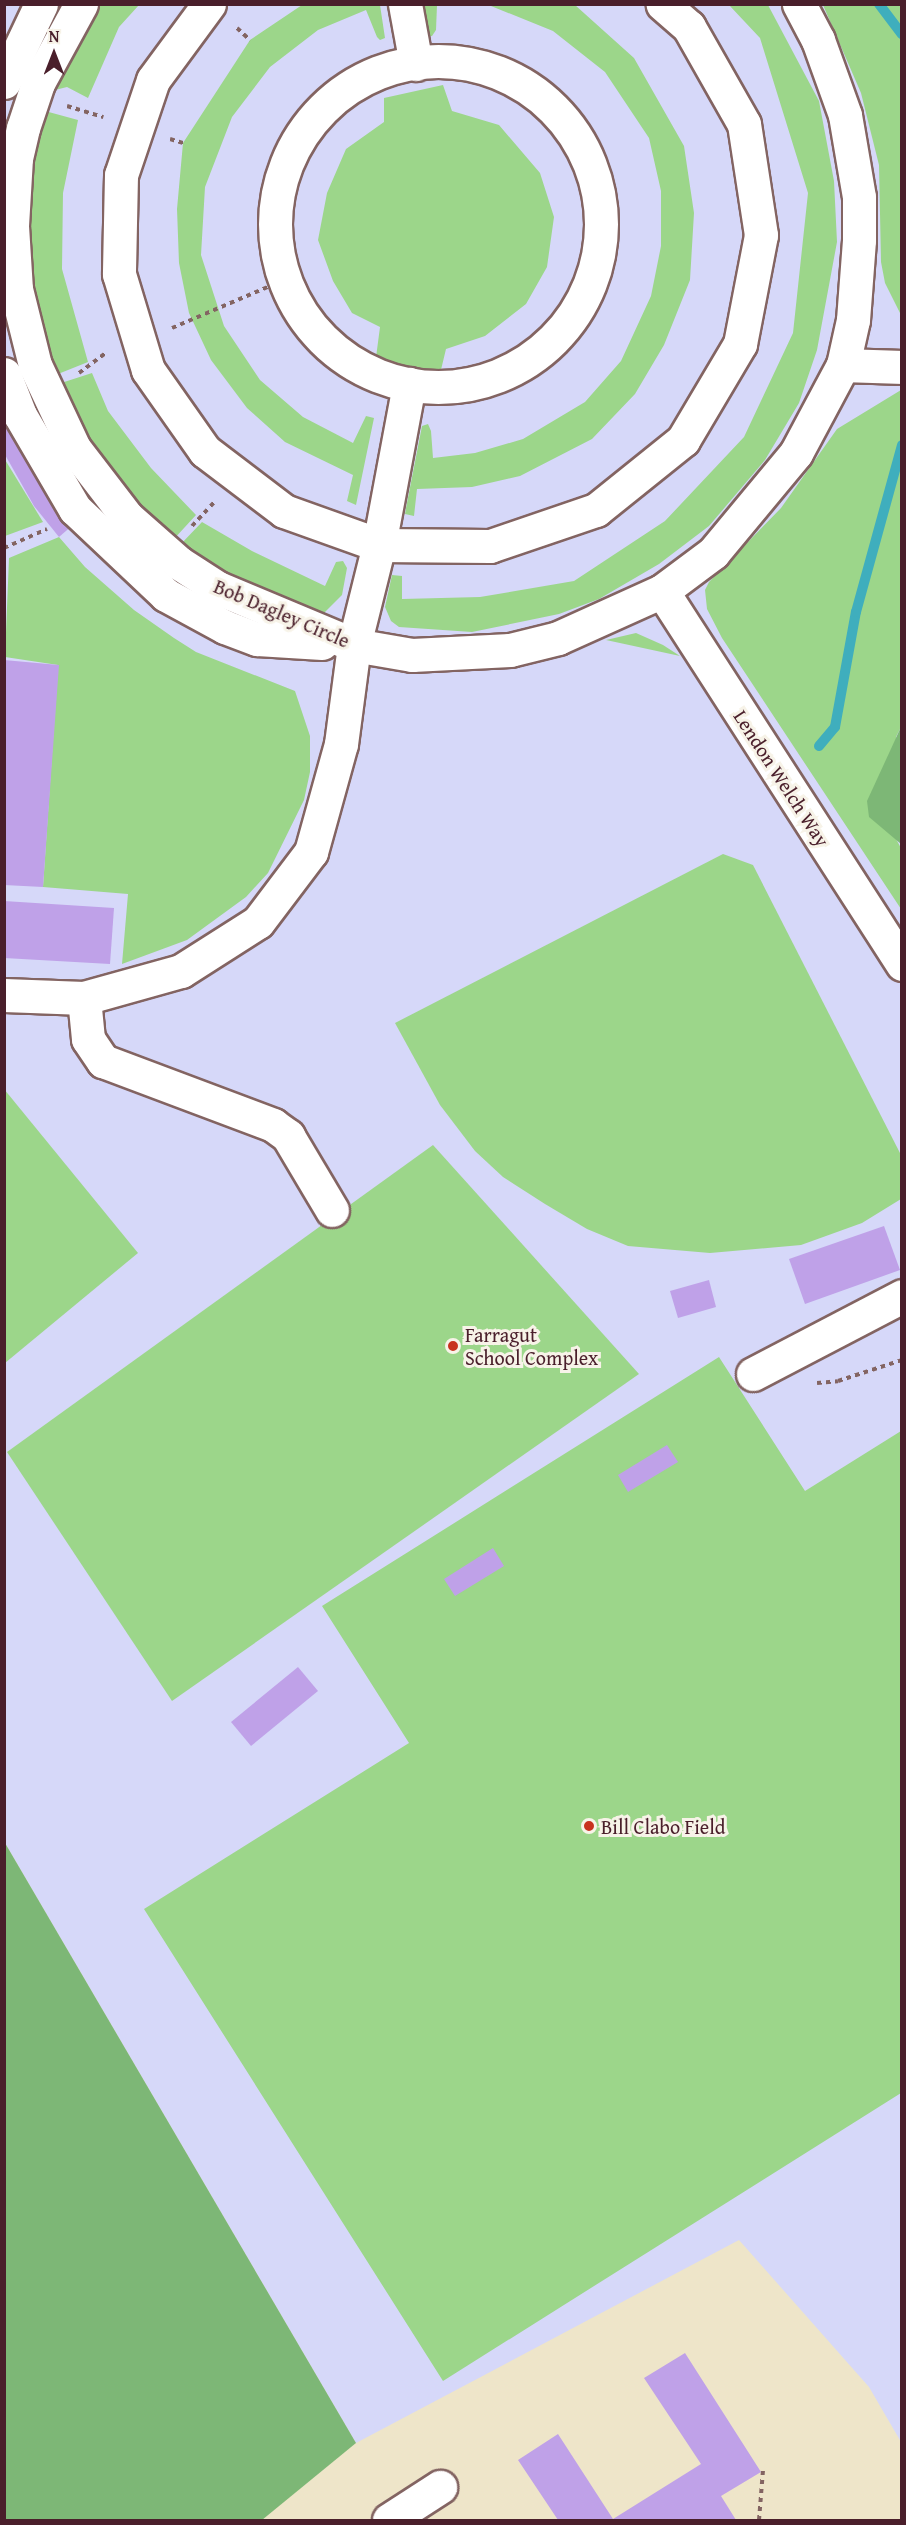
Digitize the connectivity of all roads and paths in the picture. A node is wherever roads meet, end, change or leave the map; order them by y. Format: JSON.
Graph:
{"nodes":[{"id":1,"x":41,"y":4,"type":"edge"},
{"id":2,"x":81,"y":4,"type":"edge"},
{"id":3,"x":209,"y":4,"type":"edge"},
{"id":4,"x":405,"y":4,"type":"edge"},
{"id":5,"x":663,"y":4,"type":"edge"},
{"id":6,"x":799,"y":4,"type":"edge"},
{"id":7,"x":416,"y":64,"type":"junction"},
{"id":8,"x":4,"y":82,"type":"edge"},
{"id":9,"x":34,"y":96,"type":"junction"},
{"id":10,"x":137,"y":128,"type":"junction"},
{"id":11,"x":183,"y":143,"type":"dead end"},
{"id":12,"x":843,"y":365,"type":"junction"},
{"id":13,"x":902,"y":367,"type":"edge"},
{"id":14,"x":4,"y":374,"type":"edge"},
{"id":15,"x":409,"y":384,"type":"junction"},
{"id":16,"x":238,"y":476,"type":"junction"},
{"id":17,"x":52,"y":527,"type":"dead end"},
{"id":18,"x":379,"y":545,"type":"junction"},
{"id":19,"x":4,"y":548,"type":"edge"},
{"id":20,"x":167,"y":552,"type":"junction"},
{"id":21,"x":662,"y":591,"type":"junction"},
{"id":22,"x":354,"y":645,"type":"junction"},
{"id":23,"x":902,"y":964,"type":"edge"},
{"id":24,"x":4,"y":994,"type":"edge"},
{"id":25,"x":84,"y":998,"type":"junction"},
{"id":26,"x":332,"y":1210,"type":"dead end"},
{"id":27,"x":902,"y":1296,"type":"edge"},
{"id":28,"x":753,"y":1374,"type":"dead end"},
{"id":29,"x":763,"y":2470,"type":"dead end"},
{"id":30,"x":440,"y":2487,"type":"dead end"},
{"id":31,"x":389,"y":2520,"type":"edge"},
{"id":32,"x":759,"y":2520,"type":"edge"}],
"edges":[{"from":1,"to":8,"type":"street"},
{"from":2,"to":9,"type":"street","name":"Bob Dagley Circle"},
{"from":3,"to":10,"type":"street"},
{"from":4,"to":7,"type":"street"},
{"from":5,"to":18,"type":"street"},
{"from":6,"to":12,"type":"street","name":"Bob Dagley Circle"},
{"from":7,"to":15,"type":"street"},
{"from":7,"to":15,"type":"street"},
{"from":9,"to":10,"type":"path"},
{"from":9,"to":20,"type":"street","name":"Bob Dagley Circle"},
{"from":10,"to":11,"type":"path"},
{"from":10,"to":16,"type":"street"},
{"from":12,"to":13,"type":"street"},
{"from":12,"to":21,"type":"street","name":"Bob Dagley Circle"},
{"from":14,"to":22,"type":"street"},
{"from":15,"to":18,"type":"street"},
{"from":16,"to":18,"type":"street"},
{"from":16,"to":20,"type":"path"},
{"from":17,"to":19,"type":"path"},
{"from":18,"to":22,"type":"street"},
{"from":20,"to":22,"type":"street","name":"Bob Dagley Circle"},
{"from":21,"to":22,"type":"street","name":"Bob Dagley Circle"},
{"from":21,"to":23,"type":"street","name":"Lendon Welch Way"},
{"from":22,"to":25,"type":"street"},
{"from":24,"to":25,"type":"street"},
{"from":25,"to":26,"type":"street"},
{"from":27,"to":28,"type":"street"},
{"from":29,"to":32,"type":"path"},
{"from":30,"to":31,"type":"street"}]}
